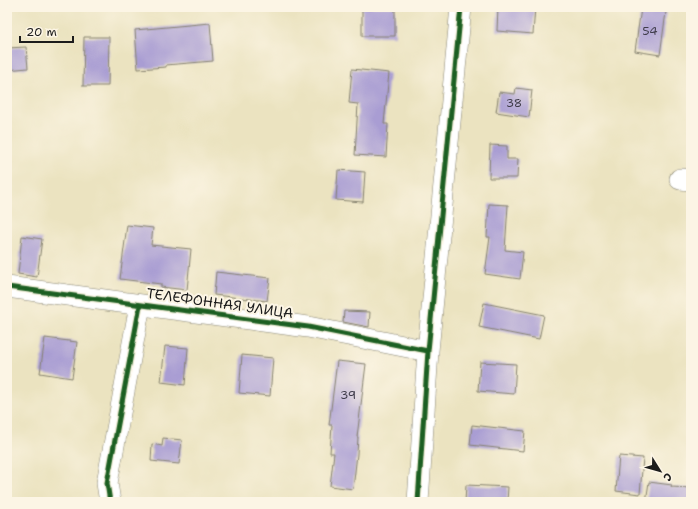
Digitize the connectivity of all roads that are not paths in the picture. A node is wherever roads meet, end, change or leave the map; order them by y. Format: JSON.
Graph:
{"nodes":[{"id":1,"x":461,"y":7,"type":"edge"},
{"id":2,"x":7,"y":286,"type":"edge"},
{"id":3,"x":140,"y":304,"type":"junction"},
{"id":4,"x":428,"y":351,"type":"junction"},
{"id":5,"x":110,"y":502,"type":"edge"},
{"id":6,"x":418,"y":502,"type":"edge"}],
"edges":[{"from":1,"to":4,"type":"street"},
{"from":2,"to":3,"type":"street","name":"ТЕЛЕФОННАЯ УЛИЦА"},
{"from":3,"to":4,"type":"street","name":"ТЕЛЕФОННАЯ УЛИЦА"},
{"from":3,"to":5,"type":"street"},
{"from":4,"to":6,"type":"street"}]}
